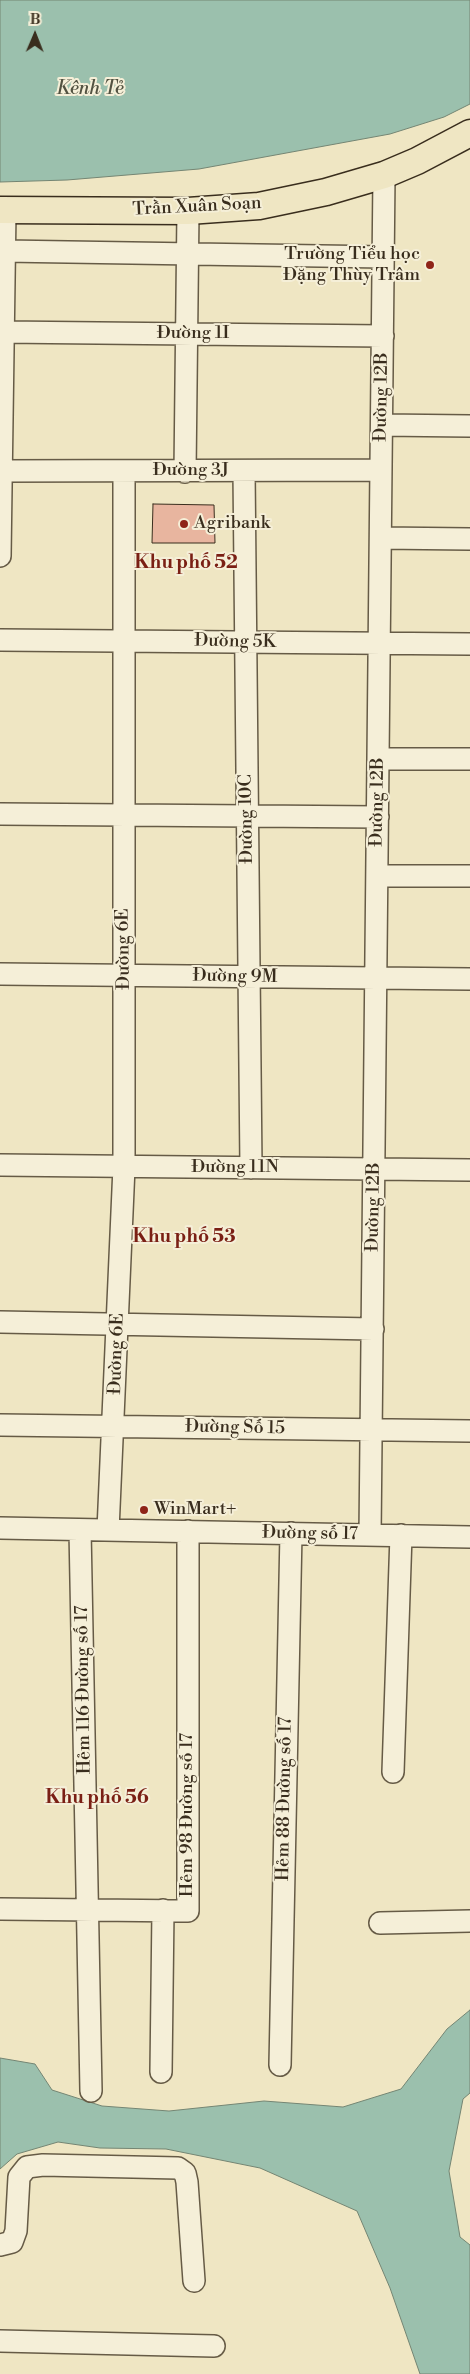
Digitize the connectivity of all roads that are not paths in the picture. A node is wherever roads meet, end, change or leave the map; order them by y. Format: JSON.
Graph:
{"nodes":[{"id":1,"x":470,"y":133,"type":"edge"},
{"id":2,"x":384,"y":175,"type":"junction"},
{"id":3,"x":3,"y":210,"type":"edge"},
{"id":4,"x":188,"y":211,"type":"junction"},
{"id":5,"x":5,"y":251,"type":"junction"},
{"id":6,"x":188,"y":254,"type":"junction"},
{"id":7,"x":384,"y":257,"type":"junction"},
{"id":8,"x":4,"y":332,"type":"junction"},
{"id":9,"x":187,"y":334,"type":"junction"},
{"id":10,"x":383,"y":336,"type":"junction"},
{"id":11,"x":382,"y":426,"type":"junction"},
{"id":12,"x":470,"y":426,"type":"edge"},
{"id":13,"x":381,"y":470,"type":"junction"},
{"id":14,"x":1,"y":471,"type":"junction"},
{"id":15,"x":124,"y":471,"type":"junction"},
{"id":16,"x":244,"y":471,"type":"junction"},
{"id":17,"x":186,"y":472,"type":"junction"},
{"id":18,"x":381,"y":538,"type":"junction"},
{"id":19,"x":470,"y":539,"type":"edge"},
{"id":20,"x":0,"y":556,"type":"edge"},
{"id":21,"x":0,"y":640,"type":"edge"},
{"id":22,"x":124,"y":641,"type":"junction"},
{"id":23,"x":246,"y":642,"type":"junction"},
{"id":24,"x":380,"y":643,"type":"junction"},
{"id":25,"x":470,"y":644,"type":"edge"},
{"id":26,"x":378,"y":759,"type":"junction"},
{"id":27,"x":470,"y":759,"type":"edge"},
{"id":28,"x":0,"y":814,"type":"edge"},
{"id":29,"x":123,"y":815,"type":"junction"},
{"id":30,"x":247,"y":816,"type":"junction"},
{"id":31,"x":378,"y":817,"type":"junction"},
{"id":32,"x":377,"y":876,"type":"junction"},
{"id":33,"x":470,"y":876,"type":"edge"},
{"id":34,"x":0,"y":974,"type":"edge"},
{"id":35,"x":125,"y":975,"type":"junction"},
{"id":36,"x":249,"y":977,"type":"junction"},
{"id":37,"x":376,"y":978,"type":"junction"},
{"id":38,"x":470,"y":980,"type":"edge"},
{"id":39,"x":0,"y":1165,"type":"edge"},
{"id":40,"x":124,"y":1167,"type":"junction"},
{"id":41,"x":251,"y":1168,"type":"junction"},
{"id":42,"x":374,"y":1169,"type":"junction"},
{"id":43,"x":470,"y":1170,"type":"edge"},
{"id":44,"x":0,"y":1322,"type":"edge"},
{"id":45,"x":118,"y":1324,"type":"junction"},
{"id":46,"x":373,"y":1329,"type":"junction"},
{"id":47,"x":0,"y":1425,"type":"edge"},
{"id":48,"x":114,"y":1426,"type":"junction"},
{"id":49,"x":372,"y":1430,"type":"junction"},
{"id":50,"x":470,"y":1431,"type":"edge"},
{"id":51,"x":0,"y":1528,"type":"edge"},
{"id":52,"x":80,"y":1530,"type":"junction"},
{"id":53,"x":108,"y":1530,"type":"junction"},
{"id":54,"x":188,"y":1531,"type":"junction"},
{"id":55,"x":291,"y":1533,"type":"junction"},
{"id":56,"x":370,"y":1535,"type":"junction"},
{"id":57,"x":402,"y":1535,"type":"junction"},
{"id":58,"x":470,"y":1536,"type":"edge"},
{"id":59,"x":393,"y":1772,"type":"dead end"},
{"id":60,"x":0,"y":1909,"type":"edge"},
{"id":61,"x":88,"y":1910,"type":"junction"},
{"id":62,"x":163,"y":1910,"type":"junction"},
{"id":63,"x":470,"y":1921,"type":"edge"},
{"id":64,"x":380,"y":1923,"type":"dead end"},
{"id":65,"x":280,"y":2065,"type":"dead end"},
{"id":66,"x":161,"y":2072,"type":"dead end"},
{"id":67,"x":91,"y":2091,"type":"dead end"},
{"id":68,"x":0,"y":2245,"type":"edge"},
{"id":69,"x":194,"y":2281,"type":"dead end"},
{"id":70,"x":0,"y":2341,"type":"edge"},
{"id":71,"x":214,"y":2346,"type":"dead end"}],
"edges":[{"from":1,"to":2,"type":"main road","name":"Trần Xuân Soạn"},
{"from":2,"to":4,"type":"main road","name":"Trần Xuân Soạn"},
{"from":2,"to":7,"type":"street","name":"Đường 12B"},
{"from":3,"to":4,"type":"main road","name":"Trần Xuân Soạn"},
{"from":3,"to":5,"type":"street"},
{"from":4,"to":6,"type":"street"},
{"from":5,"to":6,"type":"street"},
{"from":5,"to":8,"type":"street"},
{"from":6,"to":7,"type":"street"},
{"from":6,"to":9,"type":"street"},
{"from":7,"to":10,"type":"street","name":"Đường 12B"},
{"from":8,"to":9,"type":"street","name":"Đường 1I"},
{"from":8,"to":14,"type":"street"},
{"from":9,"to":10,"type":"street","name":"Đường 1I"},
{"from":9,"to":17,"type":"street"},
{"from":10,"to":11,"type":"street","name":"Đường 12B"},
{"from":11,"to":12,"type":"street"},
{"from":11,"to":13,"type":"street","name":"Đường 12B"},
{"from":13,"to":16,"type":"street","name":"Đường 3J"},
{"from":13,"to":18,"type":"street","name":"Đường 12B"},
{"from":14,"to":15,"type":"street","name":"Đường 3J"},
{"from":14,"to":20,"type":"street"},
{"from":15,"to":17,"type":"street","name":"Đường 3J"},
{"from":15,"to":22,"type":"street","name":"Đường 6E"},
{"from":16,"to":17,"type":"street","name":"Đường 3J"},
{"from":16,"to":23,"type":"street","name":"Đường 10C"},
{"from":18,"to":19,"type":"street"},
{"from":18,"to":24,"type":"street","name":"Đường 12B"},
{"from":21,"to":22,"type":"street","name":"Đường 5K"},
{"from":22,"to":23,"type":"street","name":"Đường 5K"},
{"from":22,"to":29,"type":"street","name":"Đường 6E"},
{"from":23,"to":24,"type":"street","name":"Đường 5K"},
{"from":23,"to":30,"type":"street","name":"Đường 10C"},
{"from":24,"to":25,"type":"street","name":"Đường 5K"},
{"from":24,"to":26,"type":"street","name":"Đường 12B"},
{"from":26,"to":27,"type":"street"},
{"from":26,"to":31,"type":"street","name":"Đường 12B"},
{"from":28,"to":29,"type":"street"},
{"from":29,"to":30,"type":"street"},
{"from":29,"to":35,"type":"street","name":"Đường 6E"},
{"from":30,"to":31,"type":"street"},
{"from":30,"to":36,"type":"street","name":"Đường 10C"},
{"from":31,"to":32,"type":"street","name":"Đường 12B"},
{"from":32,"to":33,"type":"street"},
{"from":32,"to":37,"type":"street","name":"Đường 12B"},
{"from":34,"to":35,"type":"street","name":"Đường 9M"},
{"from":35,"to":36,"type":"street","name":"Đường 9M"},
{"from":35,"to":40,"type":"street","name":"Đường 6E"},
{"from":36,"to":37,"type":"street","name":"Đường 9M"},
{"from":36,"to":41,"type":"street","name":"Đường 10C"},
{"from":37,"to":38,"type":"street","name":"Đường 9M"},
{"from":37,"to":42,"type":"street","name":"Đường 12B"},
{"from":39,"to":40,"type":"street","name":"Đường 11N"},
{"from":40,"to":41,"type":"street","name":"Đường 11N"},
{"from":40,"to":45,"type":"street","name":"Đường 6E"},
{"from":41,"to":42,"type":"street","name":"Đường 11N"},
{"from":42,"to":43,"type":"street","name":"Đường 11N"},
{"from":42,"to":46,"type":"street","name":"Đường 12B"},
{"from":44,"to":45,"type":"street"},
{"from":45,"to":46,"type":"street"},
{"from":45,"to":48,"type":"street","name":"Đường 6E"},
{"from":46,"to":49,"type":"street","name":"Đường 12B"},
{"from":47,"to":48,"type":"street","name":"Đường Số 15"},
{"from":48,"to":49,"type":"street","name":"Đường Số 15"},
{"from":48,"to":53,"type":"street","name":"Đường 6E"},
{"from":49,"to":50,"type":"street","name":"Đường Số 15"},
{"from":49,"to":56,"type":"street","name":"Đường 12B"},
{"from":51,"to":52,"type":"street","name":"Đường số 17"},
{"from":52,"to":53,"type":"street","name":"Đường số 17"},
{"from":52,"to":61,"type":"street","name":"Hẻm 116 Đường số 17"},
{"from":53,"to":54,"type":"street","name":"Đường số 17"},
{"from":54,"to":55,"type":"street","name":"Đường số 17"},
{"from":54,"to":62,"type":"street","name":"Hẻm 98 Đường số 17"},
{"from":55,"to":56,"type":"street","name":"Đường số 17"},
{"from":55,"to":65,"type":"street","name":"Hẻm 88 Đường số 17"},
{"from":56,"to":57,"type":"street","name":"Đường số 17"},
{"from":57,"to":58,"type":"street","name":"Đường số 17"},
{"from":57,"to":59,"type":"street"},
{"from":60,"to":61,"type":"street","name":"Hẻm 98 Đường số 17"},
{"from":61,"to":62,"type":"street","name":"Hẻm 98 Đường số 17"},
{"from":61,"to":67,"type":"street","name":"Hẻm 116 Đường số 17"},
{"from":62,"to":66,"type":"street"},
{"from":63,"to":64,"type":"street"},
{"from":68,"to":69,"type":"street"},
{"from":70,"to":71,"type":"street"}]}
